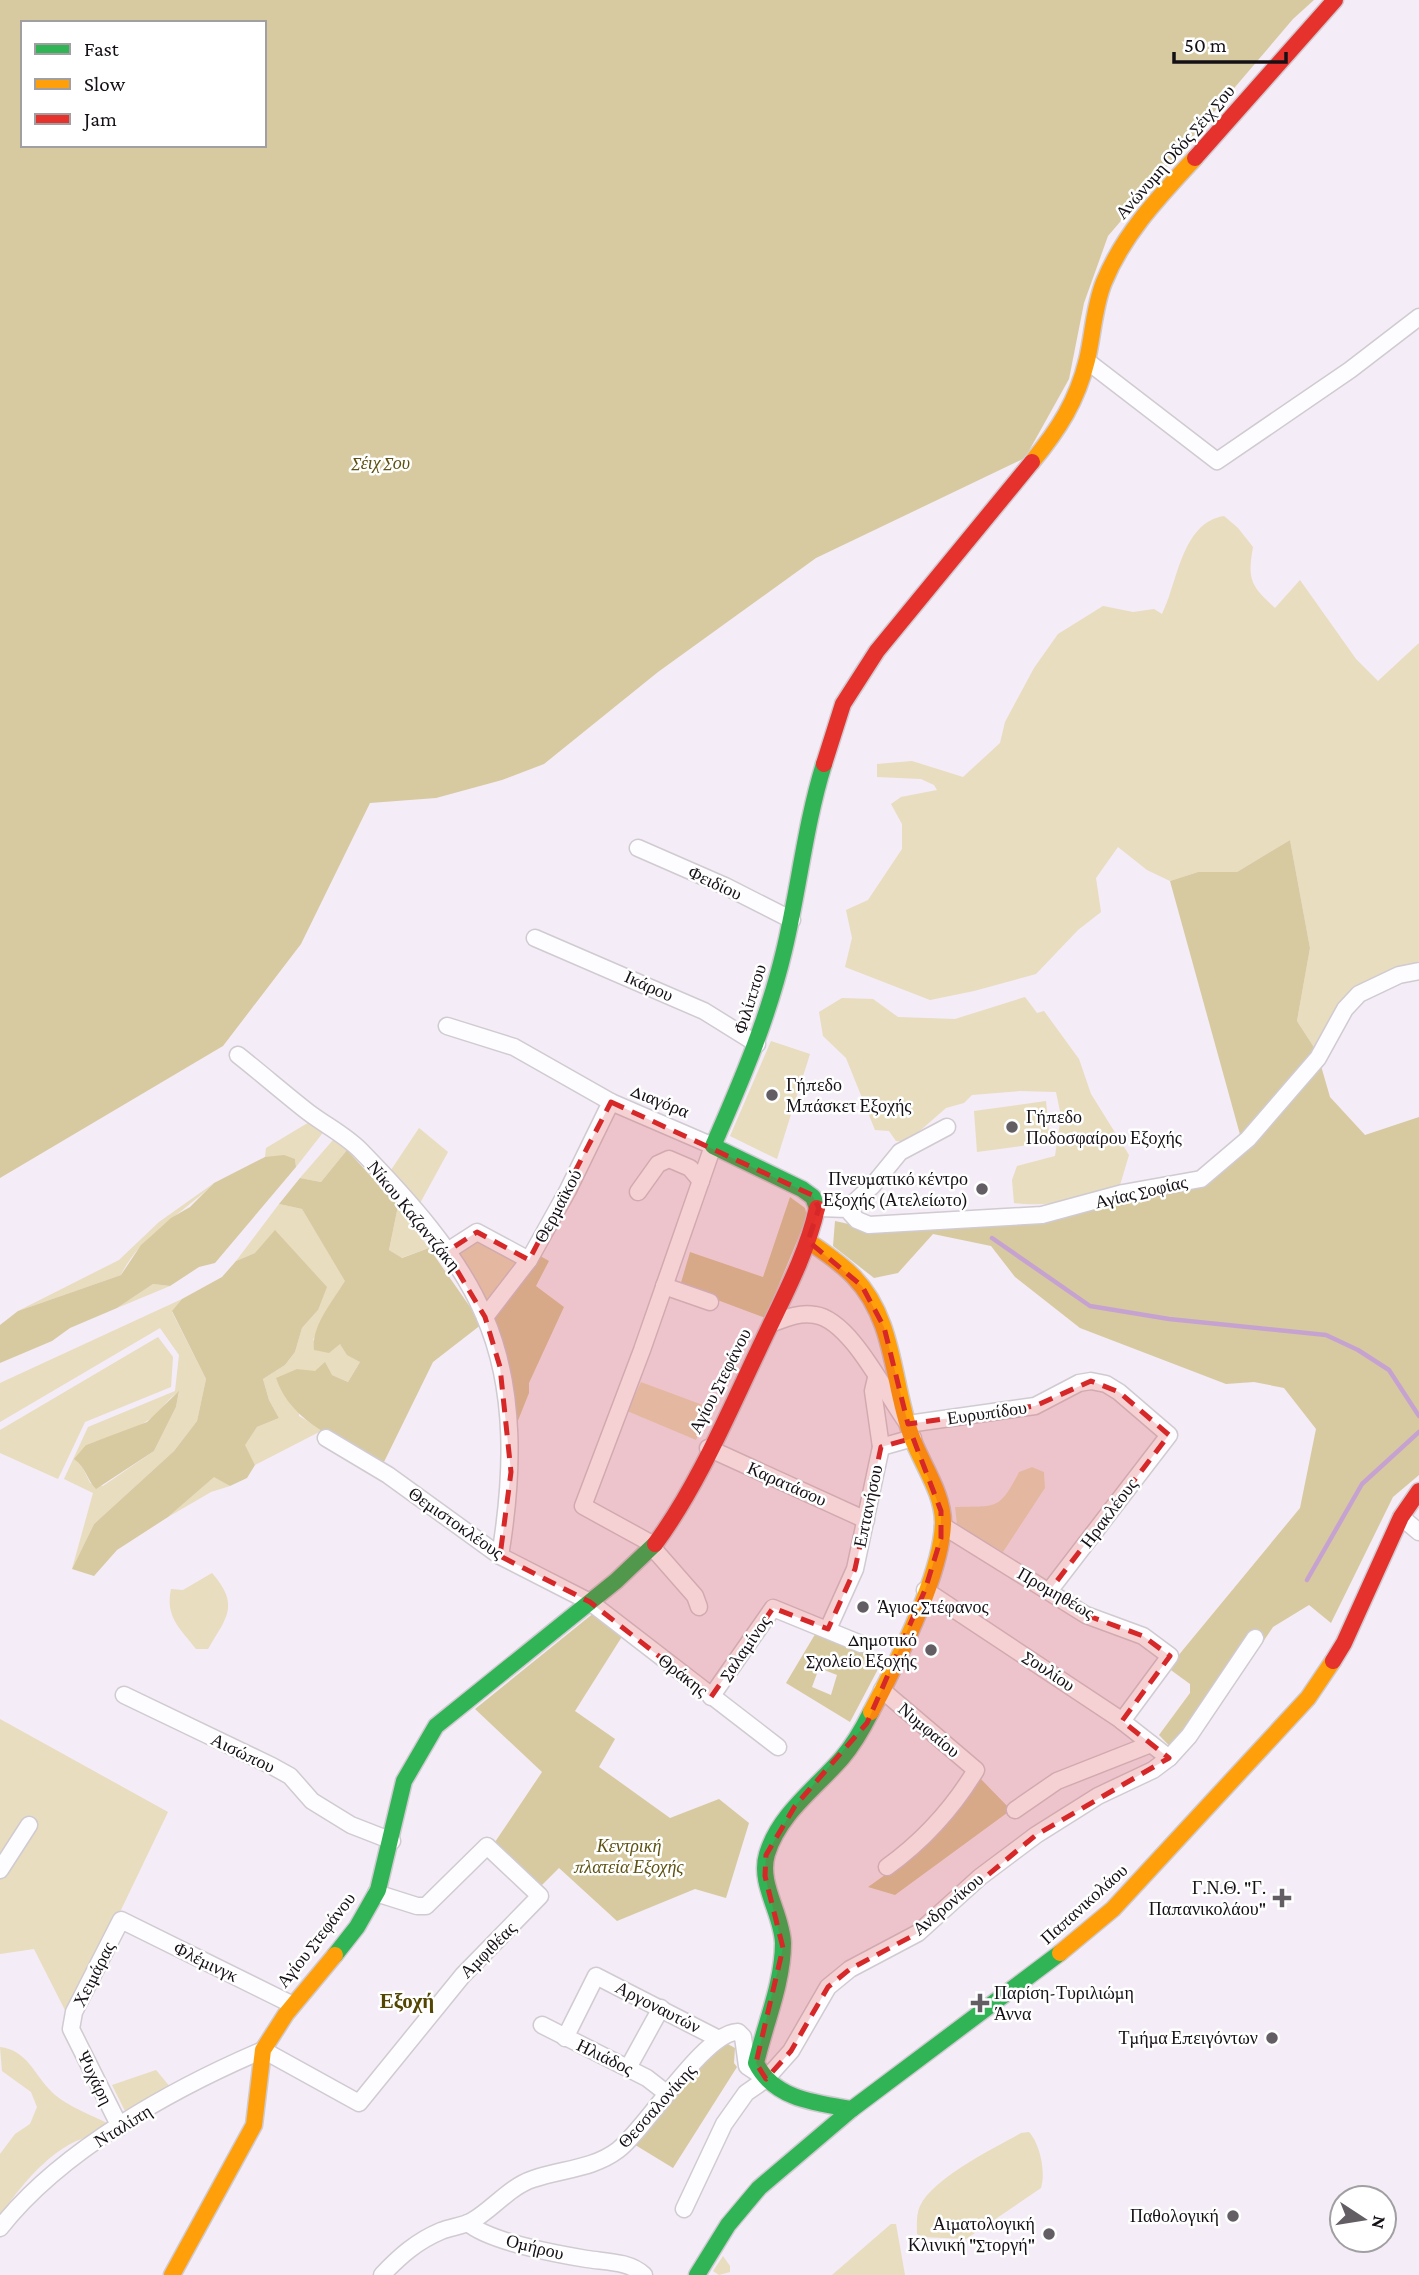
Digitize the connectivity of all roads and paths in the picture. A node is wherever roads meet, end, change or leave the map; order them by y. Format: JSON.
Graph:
{"nodes":[{"id":1,"x":1335,"y":0,"type":"edge"},
{"id":2,"x":1419,"y":317,"type":"edge"},
{"id":3,"x":1087,"y":361,"type":"junction"},
{"id":4,"x":1031,"y":464,"type":"joint"},
{"id":5,"x":638,"y":848,"type":"dead end"},
{"id":6,"x":792,"y":920,"type":"junction"},
{"id":7,"x":535,"y":938,"type":"dead end"},
{"id":8,"x":1419,"y":971,"type":"edge"},
{"id":9,"x":447,"y":1026,"type":"dead end"},
{"id":10,"x":757,"y":1044,"type":"junction"},
{"id":11,"x":238,"y":1055,"type":"dead end"},
{"id":12,"x":611,"y":1102,"type":"junction"},
{"id":13,"x":947,"y":1127,"type":"dead end"},
{"id":14,"x":713,"y":1146,"type":"junction"},
{"id":15,"x":701,"y":1181,"type":"junction"},
{"id":16,"x":638,"y":1192,"type":"dead end"},
{"id":17,"x":819,"y":1208,"type":"junction"},
{"id":18,"x":846,"y":1209,"type":"junction"},
{"id":19,"x":808,"y":1241,"type":"junction"},
{"id":20,"x":446,"y":1252,"type":"junction"},
{"id":21,"x":529,"y":1260,"type":"junction"},
{"id":22,"x":664,"y":1286,"type":"junction"},
{"id":23,"x":710,"y":1302,"type":"dead end"},
{"id":24,"x":485,"y":1317,"type":"junction"},
{"id":25,"x":773,"y":1323,"type":"junction"},
{"id":26,"x":876,"y":1378,"type":"junction"},
{"id":27,"x":910,"y":1431,"type":"junction"},
{"id":28,"x":1169,"y":1435,"type":"joint"},
{"id":29,"x":326,"y":1438,"type":"dead end"},
{"id":30,"x":881,"y":1447,"type":"junction"},
{"id":31,"x":708,"y":1448,"type":"junction"},
{"id":32,"x":1419,"y":1491,"type":"edge"},
{"id":33,"x":1401,"y":1517,"type":"junction"},
{"id":34,"x":866,"y":1520,"type":"junction"},
{"id":35,"x":943,"y":1526,"type":"junction"},
{"id":36,"x":1419,"y":1532,"type":"edge"},
{"id":37,"x":653,"y":1546,"type":"junction"},
{"id":38,"x":500,"y":1556,"type":"junction"},
{"id":39,"x":925,"y":1590,"type":"junction"},
{"id":40,"x":1050,"y":1590,"type":"junction"},
{"id":41,"x":590,"y":1602,"type":"junction"},
{"id":42,"x":699,"y":1607,"type":"dead end"},
{"id":43,"x":828,"y":1629,"type":"junction"},
{"id":44,"x":1255,"y":1638,"type":"dead end"},
{"id":45,"x":861,"y":1644,"type":"dead end"},
{"id":46,"x":883,"y":1690,"type":"junction"},
{"id":47,"x":124,"y":1695,"type":"dead end"},
{"id":48,"x":711,"y":1697,"type":"junction"},
{"id":49,"x":1122,"y":1721,"type":"junction"},
{"id":50,"x":1151,"y":1744,"type":"junction"},
{"id":51,"x":778,"y":1747,"type":"dead end"},
{"id":52,"x":1169,"y":1758,"type":"junction"},
{"id":53,"x":1015,"y":1810,"type":"dead end"},
{"id":54,"x":29,"y":1825,"type":"dead end"},
{"id":55,"x":392,"y":1841,"type":"junction"},
{"id":56,"x":887,"y":1867,"type":"dead end"},
{"id":57,"x":1,"y":1868,"type":"edge"},
{"id":58,"x":376,"y":1893,"type":"junction"},
{"id":59,"x":121,"y":1920,"type":"joint"},
{"id":60,"x":291,"y":2004,"type":"junction"},
{"id":61,"x":661,"y":2008,"type":"junction"},
{"id":62,"x":542,"y":2025,"type":"dead end"},
{"id":63,"x":71,"y":2029,"type":"joint"},
{"id":64,"x":565,"y":2038,"type":"junction"},
{"id":65,"x":719,"y":2039,"type":"junction"},
{"id":66,"x":264,"y":2050,"type":"junction"},
{"id":67,"x":628,"y":2068,"type":"junction"},
{"id":68,"x":763,"y":2077,"type":"junction"},
{"id":69,"x":665,"y":2092,"type":"junction"},
{"id":70,"x":852,"y":2109,"type":"junction"},
{"id":71,"x":120,"y":2127,"type":"junction"},
{"id":72,"x":684,"y":2209,"type":"dead end"},
{"id":73,"x":468,"y":2223,"type":"junction"},
{"id":74,"x":0,"y":2228,"type":"edge"},
{"id":75,"x":172,"y":2275,"type":"edge"},
{"id":76,"x":382,"y":2275,"type":"edge"},
{"id":77,"x":644,"y":2275,"type":"edge"},
{"id":78,"x":697,"y":2275,"type":"edge"}],
"edges":[{"from":1,"to":3,"type":"street","name":"Ανώνυμη Οδός Σέιχ Σου"},
{"from":2,"to":3,"type":"street"},
{"from":3,"to":4,"type":"street","name":"Ανώνυμη Οδός Σέιχ Σου"},
{"from":4,"to":6,"type":"street","name":"Φιλίππου"},
{"from":5,"to":6,"type":"street","name":"Φειδίου"},
{"from":6,"to":10,"type":"street","name":"Φιλίππου"},
{"from":7,"to":10,"type":"street","name":"Ικάρου"},
{"from":8,"to":18,"type":"street","name":"Αγίας Σοφίας"},
{"from":9,"to":12,"type":"street","name":"Διαγόρα"},
{"from":10,"to":14,"type":"street","name":"Φιλίππου"},
{"from":11,"to":20,"type":"street","name":"Νίκου Καζαντζάκη"},
{"from":12,"to":14,"type":"street","name":"Διαγόρα"},
{"from":12,"to":21,"type":"street","name":"Θερμαϊκού"},
{"from":13,"to":18,"type":"street"},
{"from":14,"to":15,"type":"street","name":"Φιλίππου"},
{"from":14,"to":17,"type":"street","name":"Διαγόρα"},
{"from":15,"to":16,"type":"street"},
{"from":15,"to":22,"type":"street","name":"Φιλίππου"},
{"from":17,"to":18,"type":"street","name":"Αγίας Σοφίας"},
{"from":17,"to":19,"type":"street"},
{"from":19,"to":25,"type":"street"},
{"from":19,"to":27,"type":"street"},
{"from":20,"to":21,"type":"street","name":"Θερμαϊκού"},
{"from":20,"to":24,"type":"street","name":"Νίκου Καζαντζάκη"},
{"from":21,"to":24,"type":"street"},
{"from":22,"to":23,"type":"street"},
{"from":22,"to":37,"type":"street","name":"Φιλίππου"},
{"from":24,"to":38,"type":"street","name":"Νίκου Καζαντζάκη"},
{"from":25,"to":26,"type":"street","name":"Αγίου Στεφάνου"},
{"from":25,"to":31,"type":"street","name":"Αγίου Στεφάνου"},
{"from":26,"to":27,"type":"street","name":"Αγίου Στεφάνου"},
{"from":26,"to":30,"type":"street","name":"Επτανήσου"},
{"from":27,"to":28,"type":"street","name":"Ευρυπίδου"},
{"from":27,"to":30,"type":"street","name":"Ευρυπίδου"},
{"from":27,"to":35,"type":"street","name":"Αγίου Στεφάνου"},
{"from":28,"to":40,"type":"street","name":"Ηρακλέους"},
{"from":29,"to":38,"type":"street","name":"Θεμιστοκλέους"},
{"from":30,"to":34,"type":"street","name":"Επτανήσου"},
{"from":31,"to":34,"type":"street","name":"Καρατάσου"},
{"from":31,"to":37,"type":"street","name":"Αγίου Στεφάνου"},
{"from":32,"to":33,"type":"street","name":"Παπανικολάου"},
{"from":33,"to":36,"type":"street"},
{"from":33,"to":70,"type":"street","name":"Παπανικολάου"},
{"from":34,"to":43,"type":"street","name":"Επτανήσου"},
{"from":35,"to":39,"type":"street","name":"Αγίου Στεφάνου"},
{"from":35,"to":40,"type":"street","name":"Προμηθέως"},
{"from":37,"to":41,"type":"street","name":"Αγίου Στεφάνου"},
{"from":37,"to":42,"type":"street"},
{"from":38,"to":41,"type":"street","name":"Θεμιστοκλέους"},
{"from":39,"to":46,"type":"street","name":"Αγίου Στεφάνου"},
{"from":39,"to":49,"type":"street","name":"Σουλίου"},
{"from":40,"to":49,"type":"street","name":"Προμηθέως"},
{"from":41,"to":48,"type":"street","name":"Θράκης"},
{"from":41,"to":55,"type":"street","name":"Αγίου Στεφάνου"},
{"from":43,"to":45,"type":"street","name":"Σαλαμίνος"},
{"from":43,"to":48,"type":"street","name":"Σαλαμίνος"},
{"from":44,"to":52,"type":"street","name":"Ανδρονίκου"},
{"from":46,"to":56,"type":"street","name":"Νυμφαίου"},
{"from":46,"to":68,"type":"street","name":"Αγίου Στεφάνου"},
{"from":47,"to":55,"type":"street","name":"Αισώπου"},
{"from":48,"to":51,"type":"street","name":"Θράκης"},
{"from":49,"to":50,"type":"street","name":"Σουλίου"},
{"from":50,"to":52,"type":"street","name":"Σουλίου"},
{"from":50,"to":53,"type":"street"},
{"from":52,"to":68,"type":"street","name":"Ανδρονίκου"},
{"from":54,"to":57,"type":"street"},
{"from":55,"to":58,"type":"street","name":"Αγίου Στεφάνου"},
{"from":58,"to":60,"type":"street","name":"Αγίου Στεφάνου"},
{"from":58,"to":66,"type":"street","name":"Αμφιθέας"},
{"from":59,"to":60,"type":"street","name":"Φλέμινγκ"},
{"from":59,"to":63,"type":"street","name":"Χειμάρας"},
{"from":60,"to":66,"type":"street","name":"Αγίου Στεφάνου"},
{"from":61,"to":64,"type":"street","name":"Αργοναυτών"},
{"from":61,"to":65,"type":"street","name":"Αργοναυτών"},
{"from":61,"to":67,"type":"street"},
{"from":62,"to":64,"type":"street","name":"Ηλιάδος"},
{"from":63,"to":71,"type":"street","name":"Ψυχάρη"},
{"from":64,"to":67,"type":"street","name":"Ηλιάδος"},
{"from":65,"to":68,"type":"street"},
{"from":65,"to":69,"type":"street","name":"Θεσσαλονίκης"},
{"from":66,"to":71,"type":"street","name":"Νταλίπη"},
{"from":66,"to":75,"type":"street","name":"Αγίου Στεφάνου"},
{"from":67,"to":69,"type":"street","name":"Ηλιάδος"},
{"from":68,"to":70,"type":"street"},
{"from":68,"to":72,"type":"street","name":"Ανδρονίκου"},
{"from":69,"to":73,"type":"street","name":"Θεσσαλονίκης"},
{"from":70,"to":78,"type":"street","name":"Παπανικολάου"},
{"from":71,"to":74,"type":"street","name":"Νταλίπη"},
{"from":73,"to":76,"type":"street","name":"Θεσσαλονίκης"},
{"from":73,"to":77,"type":"street","name":"Ομήρου"}]}
